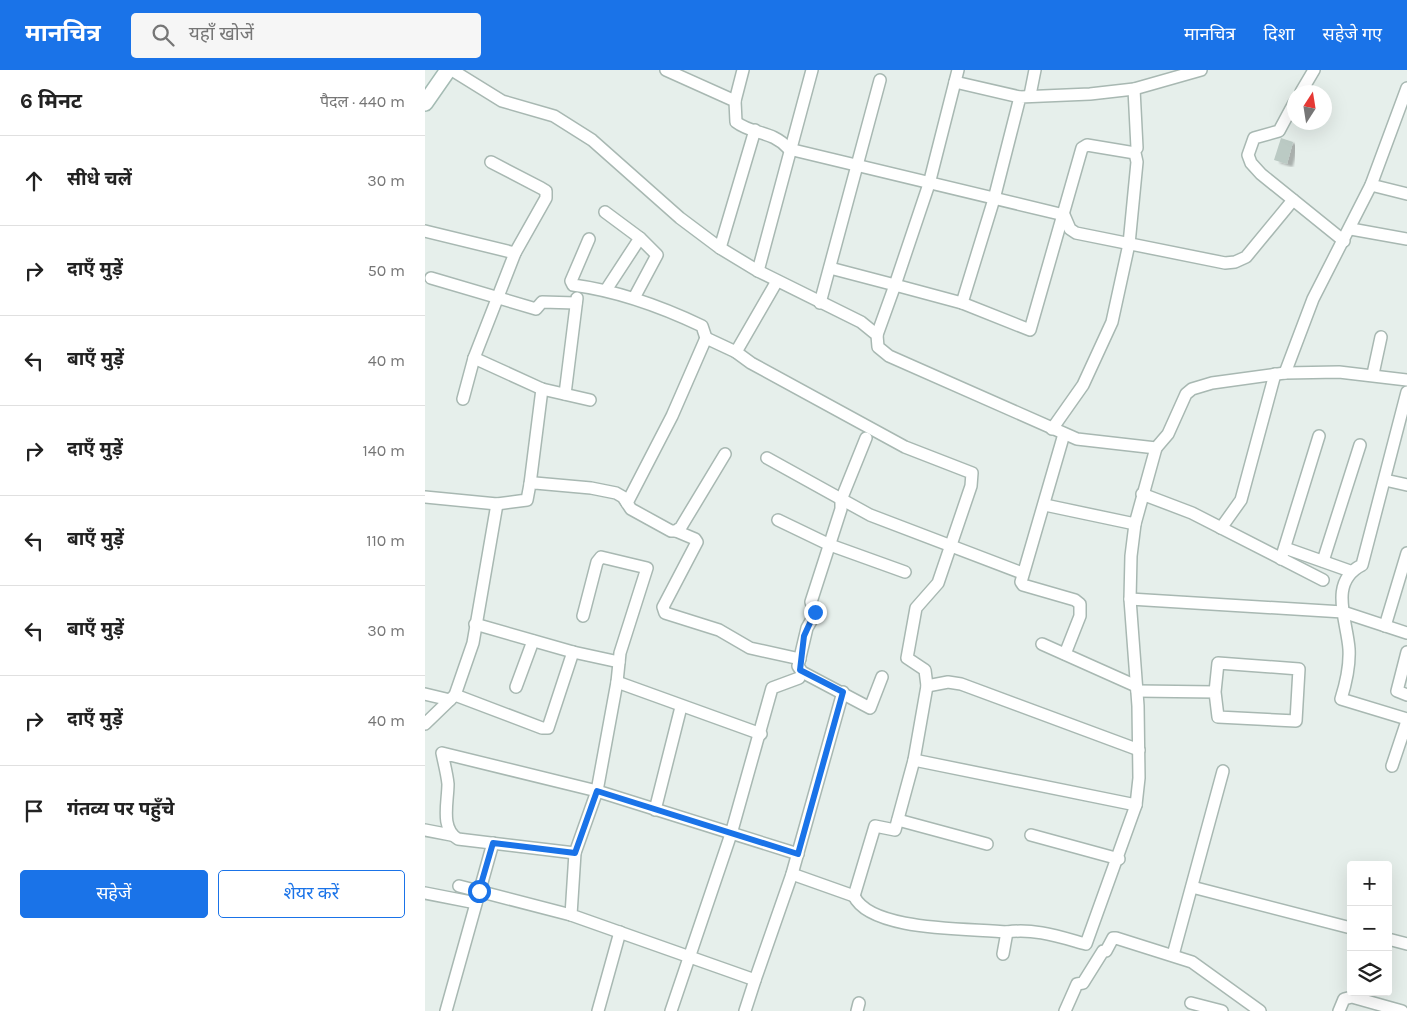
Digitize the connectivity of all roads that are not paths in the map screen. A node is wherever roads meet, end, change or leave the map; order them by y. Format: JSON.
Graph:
{"nodes":[{"id":1,"x":448,"y":70,"type":"edge"},
{"id":2,"x":452,"y":70,"type":"edge"},
{"id":3,"x":666,"y":70,"type":"edge"},
{"id":4,"x":743,"y":70,"type":"edge"},
{"id":5,"x":812,"y":70,"type":"edge"},
{"id":6,"x":958,"y":70,"type":"edge"},
{"id":7,"x":1035,"y":70,"type":"edge"},
{"id":8,"x":1201,"y":70,"type":"edge"},
{"id":9,"x":1314,"y":70,"type":"edge"},
{"id":10,"x":880,"y":80,"type":"dead end"},
{"id":11,"x":955,"y":82,"type":"junction"},
{"id":12,"x":1305,"y":85,"type":"edge"},
{"id":13,"x":1407,"y":88,"type":"edge"},
{"id":14,"x":1135,"y":89,"type":"junction"},
{"id":15,"x":1025,"y":96,"type":"junction"},
{"id":16,"x":735,"y":102,"type":"junction"},
{"id":17,"x":425,"y":103,"type":"edge"},
{"id":18,"x":1287,"y":117,"type":"edge"},
{"id":19,"x":1402,"y":121,"type":"edge"},
{"id":20,"x":755,"y":130,"type":"junction"},
{"id":21,"x":1137,"y":148,"type":"dead end"},
{"id":22,"x":789,"y":149,"type":"junction"},
{"id":23,"x":491,"y":162,"type":"dead end"},
{"id":24,"x":858,"y":166,"type":"junction"},
{"id":25,"x":929,"y":184,"type":"junction"},
{"id":26,"x":1371,"y":185,"type":"junction"},
{"id":27,"x":1407,"y":194,"type":"edge"},
{"id":28,"x":995,"y":199,"type":"junction"},
{"id":29,"x":1293,"y":200,"type":"junction"},
{"id":30,"x":605,"y":212,"type":"dead end"},
{"id":31,"x":1064,"y":216,"type":"junction"},
{"id":32,"x":1351,"y":228,"type":"junction"},
{"id":33,"x":425,"y":231,"type":"edge"},
{"id":34,"x":640,"y":238,"type":"junction"},
{"id":35,"x":589,"y":239,"type":"dead end"},
{"id":36,"x":1407,"y":239,"type":"edge"},
{"id":37,"x":1344,"y":241,"type":"junction"},
{"id":38,"x":1129,"y":244,"type":"junction"},
{"id":39,"x":720,"y":248,"type":"junction"},
{"id":40,"x":515,"y":253,"type":"junction"},
{"id":41,"x":830,"y":268,"type":"junction"},
{"id":42,"x":758,"y":271,"type":"junction"},
{"id":43,"x":431,"y":278,"type":"dead end"},
{"id":44,"x":777,"y":281,"type":"junction"},
{"id":45,"x":895,"y":285,"type":"junction"},
{"id":46,"x":579,"y":286,"type":"junction"},
{"id":47,"x":606,"y":290,"type":"junction"},
{"id":48,"x":499,"y":298,"type":"junction"},
{"id":49,"x":634,"y":298,"type":"junction"},
{"id":50,"x":576,"y":303,"type":"junction"},
{"id":51,"x":820,"y":303,"type":"junction"},
{"id":52,"x":963,"y":303,"type":"junction"},
{"id":53,"x":877,"y":334,"type":"junction"},
{"id":54,"x":1381,"y":337,"type":"dead end"},
{"id":55,"x":706,"y":338,"type":"junction"},
{"id":56,"x":736,"y":352,"type":"junction"},
{"id":57,"x":474,"y":358,"type":"junction"},
{"id":58,"x":1280,"y":374,"type":"junction"},
{"id":59,"x":1373,"y":374,"type":"junction"},
{"id":60,"x":1407,"y":380,"type":"edge"},
{"id":61,"x":542,"y":389,"type":"junction"},
{"id":62,"x":1407,"y":392,"type":"edge"},
{"id":63,"x":565,"y":394,"type":"junction"},
{"id":64,"x":463,"y":399,"type":"dead end"},
{"id":65,"x":590,"y":400,"type":"dead end"},
{"id":66,"x":1052,"y":429,"type":"junction"},
{"id":67,"x":1064,"y":434,"type":"junction"},
{"id":68,"x":1319,"y":436,"type":"dead end"},
{"id":69,"x":866,"y":438,"type":"dead end"},
{"id":70,"x":1359,"y":445,"type":"dead end"},
{"id":71,"x":1156,"y":448,"type":"junction"},
{"id":72,"x":725,"y":454,"type":"dead end"},
{"id":73,"x":767,"y":458,"type":"dead end"},
{"id":74,"x":1385,"y":480,"type":"junction"},
{"id":75,"x":529,"y":484,"type":"junction"},
{"id":76,"x":1407,"y":485,"type":"edge"},
{"id":77,"x":1142,"y":494,"type":"junction"},
{"id":78,"x":425,"y":496,"type":"edge"},
{"id":79,"x":841,"y":500,"type":"junction"},
{"id":80,"x":497,"y":504,"type":"junction"},
{"id":81,"x":627,"y":504,"type":"junction"},
{"id":82,"x":1045,"y":505,"type":"junction"},
{"id":83,"x":778,"y":520,"type":"dead end"},
{"id":84,"x":1135,"y":524,"type":"junction"},
{"id":85,"x":1221,"y":528,"type":"junction"},
{"id":86,"x":676,"y":531,"type":"junction"},
{"id":87,"x":830,"y":545,"type":"junction"},
{"id":88,"x":952,"y":547,"type":"junction"},
{"id":89,"x":1283,"y":553,"type":"junction"},
{"id":90,"x":1407,"y":553,"type":"edge"},
{"id":91,"x":1323,"y":561,"type":"junction"},
{"id":92,"x":1350,"y":571,"type":"junction"},
{"id":93,"x":905,"y":572,"type":"dead end"},
{"id":94,"x":1022,"y":573,"type":"junction"},
{"id":95,"x":1323,"y":580,"type":"dead end"},
{"id":96,"x":1130,"y":599,"type":"junction"},
{"id":97,"x":1343,"y":612,"type":"junction"},
{"id":98,"x":583,"y":616,"type":"dead end"},
{"id":99,"x":475,"y":624,"type":"junction"},
{"id":100,"x":1385,"y":626,"type":"junction"},
{"id":101,"x":1407,"y":633,"type":"edge"},
{"id":102,"x":533,"y":641,"type":"junction"},
{"id":103,"x":1042,"y":644,"type":"dead end"},
{"id":104,"x":573,"y":652,"type":"junction"},
{"id":105,"x":1407,"y":652,"type":"edge"},
{"id":106,"x":1065,"y":654,"type":"junction"},
{"id":107,"x":800,"y":659,"type":"junction"},
{"id":108,"x":619,"y":662,"type":"junction"},
{"id":109,"x":882,"y":677,"type":"dead end"},
{"id":110,"x":799,"y":678,"type":"dead end"},
{"id":111,"x":617,"y":682,"type":"junction"},
{"id":112,"x":927,"y":686,"type":"junction"},
{"id":113,"x":516,"y":687,"type":"dead end"},
{"id":114,"x":1137,"y":689,"type":"junction"},
{"id":115,"x":843,"y":692,"type":"junction"},
{"id":116,"x":1215,"y":692,"type":"junction"},
{"id":117,"x":425,"y":694,"type":"edge"},
{"id":118,"x":1407,"y":695,"type":"edge"},
{"id":119,"x":452,"y":697,"type":"junction"},
{"id":120,"x":681,"y":707,"type":"junction"},
{"id":121,"x":1407,"y":720,"type":"edge"},
{"id":122,"x":425,"y":724,"type":"edge"},
{"id":123,"x":761,"y":734,"type":"junction"},
{"id":124,"x":1139,"y":750,"type":"junction"},
{"id":125,"x":914,"y":760,"type":"junction"},
{"id":126,"x":1392,"y":766,"type":"dead end"},
{"id":127,"x":1223,"y":772,"type":"dead end"},
{"id":128,"x":597,"y":791,"type":"junction"},
{"id":129,"x":1136,"y":805,"type":"junction"},
{"id":130,"x":655,"y":810,"type":"junction"},
{"id":131,"x":898,"y":820,"type":"junction"},
{"id":132,"x":425,"y":830,"type":"edge"},
{"id":133,"x":731,"y":834,"type":"junction"},
{"id":134,"x":451,"y":835,"type":"junction"},
{"id":135,"x":1031,"y":835,"type":"dead end"},
{"id":136,"x":493,"y":843,"type":"junction"},
{"id":137,"x":987,"y":844,"type":"dead end"},
{"id":138,"x":575,"y":853,"type":"junction"},
{"id":139,"x":798,"y":854,"type":"junction"},
{"id":140,"x":1119,"y":859,"type":"junction"},
{"id":141,"x":793,"y":874,"type":"junction"},
{"id":142,"x":459,"y":886,"type":"dead end"},
{"id":143,"x":1191,"y":887,"type":"junction"},
{"id":144,"x":479,"y":891,"type":"junction"},
{"id":145,"x":425,"y":892,"type":"edge"},
{"id":146,"x":854,"y":896,"type":"junction"},
{"id":147,"x":476,"y":903,"type":"junction"},
{"id":148,"x":571,"y":915,"type":"junction"},
{"id":149,"x":1347,"y":927,"type":"edge"},
{"id":150,"x":621,"y":932,"type":"junction"},
{"id":151,"x":1007,"y":932,"type":"junction"},
{"id":152,"x":1392,"y":940,"type":"edge"},
{"id":153,"x":1407,"y":944,"type":"edge"},
{"id":154,"x":1003,"y":954,"type":"dead end"},
{"id":155,"x":1173,"y":955,"type":"junction"},
{"id":156,"x":688,"y":956,"type":"junction"},
{"id":157,"x":755,"y":980,"type":"junction"},
{"id":158,"x":1191,"y":1003,"type":"dead end"},
{"id":159,"x":445,"y":1011,"type":"edge"},
{"id":160,"x":598,"y":1011,"type":"edge"},
{"id":161,"x":671,"y":1011,"type":"edge"},
{"id":162,"x":745,"y":1011,"type":"edge"},
{"id":163,"x":1065,"y":1011,"type":"edge"},
{"id":164,"x":1221,"y":1011,"type":"edge"},
{"id":165,"x":1260,"y":1011,"type":"edge"},
{"id":166,"x":1339,"y":1011,"type":"edge"},
{"id":167,"x":1402,"y":1011,"type":"edge"}],
"edges":[{"from":1,"to":17,"type":"street"},
{"from":2,"to":39,"type":"street"},
{"from":3,"to":16,"type":"street"},
{"from":4,"to":16,"type":"street"},
{"from":5,"to":22,"type":"street"},
{"from":6,"to":11,"type":"street"},
{"from":7,"to":15,"type":"street"},
{"from":8,"to":14,"type":"street"},
{"from":9,"to":12,"type":"street"},
{"from":10,"to":24,"type":"street"},
{"from":11,"to":15,"type":"street"},
{"from":11,"to":25,"type":"street"},
{"from":13,"to":19,"type":"street"},
{"from":14,"to":15,"type":"street"},
{"from":14,"to":21,"type":"street"},
{"from":15,"to":28,"type":"street"},
{"from":16,"to":20,"type":"street"},
{"from":18,"to":29,"type":"street"},
{"from":19,"to":26,"type":"street"},
{"from":20,"to":22,"type":"street"},
{"from":20,"to":39,"type":"street"},
{"from":22,"to":24,"type":"street"},
{"from":22,"to":42,"type":"street"},
{"from":23,"to":40,"type":"street"},
{"from":24,"to":25,"type":"street"},
{"from":24,"to":41,"type":"street"},
{"from":25,"to":28,"type":"street"},
{"from":25,"to":45,"type":"street"},
{"from":26,"to":27,"type":"street"},
{"from":26,"to":32,"type":"street"},
{"from":28,"to":31,"type":"street"},
{"from":28,"to":52,"type":"street"},
{"from":29,"to":37,"type":"street"},
{"from":29,"to":38,"type":"street"},
{"from":30,"to":34,"type":"street"},
{"from":31,"to":38,"type":"street"},
{"from":31,"to":38,"type":"street"},
{"from":31,"to":52,"type":"street"},
{"from":32,"to":36,"type":"street"},
{"from":32,"to":37,"type":"street"},
{"from":33,"to":40,"type":"street"},
{"from":34,"to":47,"type":"street"},
{"from":34,"to":49,"type":"street"},
{"from":35,"to":46,"type":"street"},
{"from":37,"to":58,"type":"street"},
{"from":38,"to":66,"type":"street"},
{"from":39,"to":42,"type":"street"},
{"from":40,"to":48,"type":"street"},
{"from":41,"to":45,"type":"street"},
{"from":41,"to":51,"type":"street"},
{"from":42,"to":44,"type":"street"},
{"from":43,"to":48,"type":"street"},
{"from":44,"to":51,"type":"street"},
{"from":44,"to":56,"type":"street"},
{"from":45,"to":52,"type":"street"},
{"from":45,"to":53,"type":"street"},
{"from":46,"to":47,"type":"street"},
{"from":46,"to":50,"type":"street"},
{"from":47,"to":49,"type":"street"},
{"from":48,"to":50,"type":"street"},
{"from":48,"to":57,"type":"street"},
{"from":49,"to":55,"type":"street"},
{"from":50,"to":63,"type":"street"},
{"from":51,"to":53,"type":"street"},
{"from":53,"to":66,"type":"street"},
{"from":54,"to":59,"type":"street"},
{"from":55,"to":56,"type":"street"},
{"from":55,"to":81,"type":"street"},
{"from":56,"to":88,"type":"street"},
{"from":57,"to":61,"type":"street"},
{"from":57,"to":64,"type":"street"},
{"from":58,"to":59,"type":"street"},
{"from":58,"to":71,"type":"street"},
{"from":58,"to":85,"type":"street"},
{"from":59,"to":60,"type":"street"},
{"from":61,"to":63,"type":"street"},
{"from":61,"to":75,"type":"street"},
{"from":62,"to":74,"type":"street"},
{"from":63,"to":65,"type":"street"},
{"from":66,"to":67,"type":"street"},
{"from":67,"to":71,"type":"street"},
{"from":67,"to":82,"type":"street"},
{"from":68,"to":89,"type":"street"},
{"from":69,"to":79,"type":"street"},
{"from":70,"to":91,"type":"street"},
{"from":71,"to":77,"type":"street"},
{"from":72,"to":86,"type":"street"},
{"from":73,"to":79,"type":"street"},
{"from":74,"to":76,"type":"street"},
{"from":74,"to":92,"type":"street"},
{"from":75,"to":80,"type":"street"},
{"from":75,"to":81,"type":"street"},
{"from":77,"to":84,"type":"street"},
{"from":77,"to":85,"type":"street"},
{"from":78,"to":80,"type":"street"},
{"from":79,"to":87,"type":"street"},
{"from":79,"to":88,"type":"street"},
{"from":80,"to":99,"type":"street"},
{"from":81,"to":86,"type":"street"},
{"from":82,"to":84,"type":"street"},
{"from":82,"to":94,"type":"street"},
{"from":83,"to":87,"type":"street"},
{"from":84,"to":96,"type":"street"},
{"from":85,"to":89,"type":"street"},
{"from":86,"to":107,"type":"street"},
{"from":87,"to":93,"type":"street"},
{"from":87,"to":107,"type":"street"},
{"from":88,"to":94,"type":"street"},
{"from":88,"to":112,"type":"street"},
{"from":89,"to":91,"type":"street"},
{"from":89,"to":95,"type":"street"},
{"from":90,"to":100,"type":"street"},
{"from":91,"to":92,"type":"street"},
{"from":92,"to":97,"type":"street"},
{"from":94,"to":106,"type":"street"},
{"from":96,"to":97,"type":"street"},
{"from":96,"to":114,"type":"street"},
{"from":97,"to":100,"type":"street"},
{"from":97,"to":121,"type":"street"},
{"from":98,"to":108,"type":"street"},
{"from":99,"to":102,"type":"street"},
{"from":99,"to":119,"type":"street"},
{"from":100,"to":101,"type":"street"},
{"from":102,"to":104,"type":"street"},
{"from":102,"to":113,"type":"street"},
{"from":103,"to":106,"type":"street"},
{"from":104,"to":108,"type":"street"},
{"from":104,"to":119,"type":"street"},
{"from":105,"to":118,"type":"street"},
{"from":106,"to":114,"type":"street"},
{"from":107,"to":115,"type":"street"},
{"from":108,"to":111,"type":"street"},
{"from":109,"to":115,"type":"street"},
{"from":110,"to":123,"type":"street"},
{"from":111,"to":120,"type":"street"},
{"from":111,"to":128,"type":"street"},
{"from":112,"to":124,"type":"street"},
{"from":112,"to":125,"type":"street"},
{"from":114,"to":116,"type":"street"},
{"from":114,"to":124,"type":"street"},
{"from":115,"to":139,"type":"street"},
{"from":116,"to":116,"type":"street"},
{"from":117,"to":119,"type":"street"},
{"from":119,"to":122,"type":"street"},
{"from":120,"to":123,"type":"street"},
{"from":120,"to":130,"type":"street"},
{"from":121,"to":126,"type":"street"},
{"from":123,"to":133,"type":"street"},
{"from":124,"to":129,"type":"street"},
{"from":125,"to":129,"type":"street"},
{"from":125,"to":131,"type":"street"},
{"from":127,"to":143,"type":"street"},
{"from":128,"to":130,"type":"street"},
{"from":128,"to":134,"type":"street"},
{"from":128,"to":138,"type":"street"},
{"from":129,"to":140,"type":"street"},
{"from":130,"to":133,"type":"street"},
{"from":131,"to":137,"type":"street"},
{"from":131,"to":146,"type":"street"},
{"from":132,"to":134,"type":"street"},
{"from":133,"to":139,"type":"street"},
{"from":133,"to":156,"type":"street"},
{"from":134,"to":136,"type":"street"},
{"from":135,"to":140,"type":"street"},
{"from":136,"to":138,"type":"street"},
{"from":136,"to":144,"type":"street"},
{"from":138,"to":148,"type":"street"},
{"from":139,"to":141,"type":"street"},
{"from":140,"to":151,"type":"street"},
{"from":141,"to":146,"type":"street"},
{"from":141,"to":157,"type":"street"},
{"from":142,"to":144,"type":"street"},
{"from":143,"to":149,"type":"street"},
{"from":143,"to":155,"type":"street"},
{"from":144,"to":147,"type":"street"},
{"from":144,"to":148,"type":"street"},
{"from":145,"to":147,"type":"street"},
{"from":146,"to":151,"type":"street"},
{"from":147,"to":159,"type":"street"},
{"from":148,"to":150,"type":"street"},
{"from":150,"to":156,"type":"street"},
{"from":150,"to":160,"type":"street"},
{"from":151,"to":154,"type":"street"},
{"from":152,"to":153,"type":"street"},
{"from":155,"to":163,"type":"street"},
{"from":155,"to":165,"type":"street"},
{"from":156,"to":157,"type":"street"},
{"from":156,"to":161,"type":"street"},
{"from":157,"to":162,"type":"street"},
{"from":158,"to":164,"type":"street"},
{"from":166,"to":167,"type":"street"}]}
